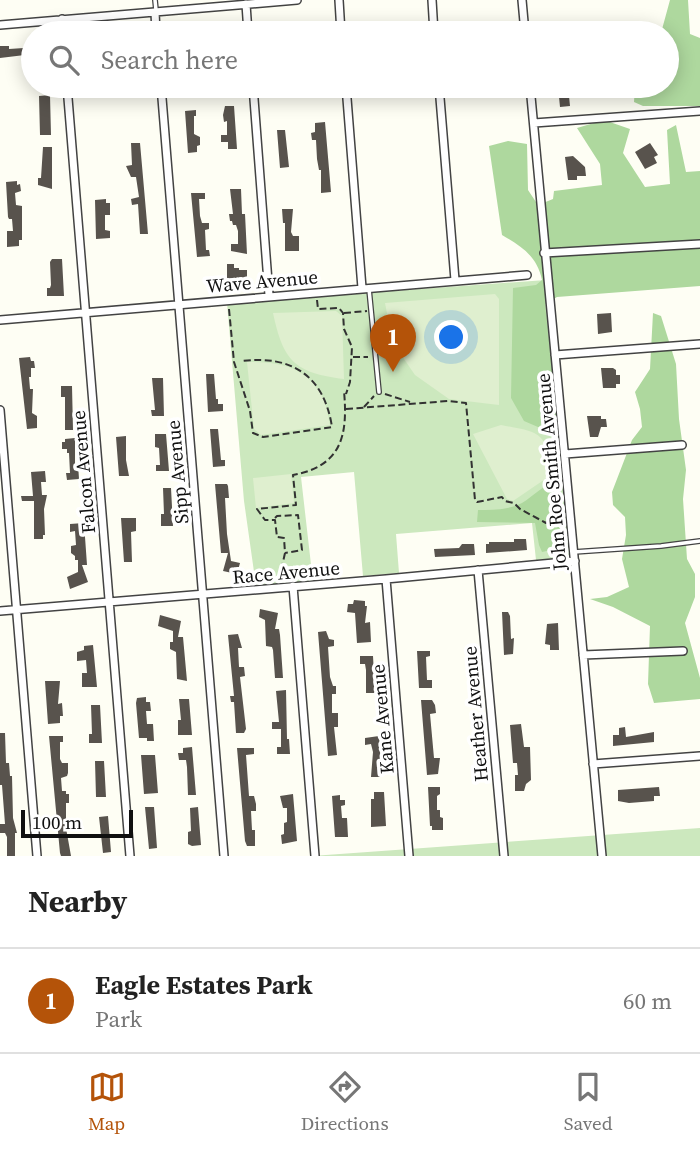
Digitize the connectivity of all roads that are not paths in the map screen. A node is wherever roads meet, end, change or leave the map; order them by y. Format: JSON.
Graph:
{"nodes":[{"id":1,"x":155,"y":0,"type":"edge"},
{"id":2,"x":297,"y":0,"type":"edge"},
{"id":3,"x":339,"y":0,"type":"edge"},
{"id":4,"x":432,"y":0,"type":"edge"},
{"id":5,"x":522,"y":0,"type":"edge"},
{"id":6,"x":246,"y":4,"type":"junction"},
{"id":7,"x":155,"y":12,"type":"junction"},
{"id":8,"x":62,"y":19,"type":"joint"},
{"id":9,"x":41,"y":21,"type":"edge"},
{"id":10,"x":155,"y":21,"type":"edge"},
{"id":11,"x":247,"y":21,"type":"edge"},
{"id":12,"x":340,"y":21,"type":"edge"},
{"id":13,"x":433,"y":21,"type":"edge"},
{"id":14,"x":525,"y":21,"type":"edge"},
{"id":15,"x":21,"y":23,"type":"edge"},
{"id":16,"x":0,"y":25,"type":"edge"},
{"id":17,"x":68,"y":98,"type":"edge"},
{"id":18,"x":162,"y":98,"type":"edge"},
{"id":19,"x":254,"y":98,"type":"edge"},
{"id":20,"x":347,"y":98,"type":"edge"},
{"id":21,"x":440,"y":98,"type":"edge"},
{"id":22,"x":531,"y":98,"type":"edge"},
{"id":23,"x":700,"y":111,"type":"edge"},
{"id":24,"x":534,"y":123,"type":"junction"},
{"id":25,"x":700,"y":244,"type":"edge"},
{"id":26,"x":544,"y":253,"type":"junction"},
{"id":27,"x":527,"y":275,"type":"dead end"},
{"id":28,"x":454,"y":280,"type":"junction"},
{"id":29,"x":365,"y":287,"type":"junction"},
{"id":30,"x":269,"y":295,"type":"junction"},
{"id":31,"x":179,"y":304,"type":"junction"},
{"id":32,"x":85,"y":313,"type":"junction"},
{"id":33,"x":0,"y":320,"type":"edge"},
{"id":34,"x":700,"y":344,"type":"edge"},
{"id":35,"x":555,"y":355,"type":"junction"},
{"id":36,"x":379,"y":392,"type":"road end"},
{"id":37,"x":0,"y":410,"type":"edge"},
{"id":38,"x":682,"y":445,"type":"dead end"},
{"id":39,"x":565,"y":454,"type":"junction"},
{"id":40,"x":700,"y":541,"type":"edge"},
{"id":41,"x":575,"y":556,"type":"junction"},
{"id":42,"x":478,"y":570,"type":"junction"},
{"id":43,"x":386,"y":579,"type":"junction"},
{"id":44,"x":293,"y":586,"type":"junction"},
{"id":45,"x":203,"y":595,"type":"junction"},
{"id":46,"x":110,"y":602,"type":"junction"},
{"id":47,"x":16,"y":610,"type":"junction"},
{"id":48,"x":0,"y":611,"type":"edge"},
{"id":49,"x":682,"y":651,"type":"dead end"},
{"id":50,"x":583,"y":655,"type":"junction"},
{"id":51,"x":700,"y":756,"type":"edge"},
{"id":52,"x":593,"y":764,"type":"junction"},
{"id":53,"x":37,"y":856,"type":"edge"},
{"id":54,"x":131,"y":856,"type":"edge"},
{"id":55,"x":224,"y":856,"type":"edge"},
{"id":56,"x":316,"y":856,"type":"edge"},
{"id":57,"x":409,"y":856,"type":"edge"},
{"id":58,"x":504,"y":856,"type":"edge"},
{"id":59,"x":602,"y":856,"type":"edge"}],
"edges":[{"from":1,"to":7,"type":"lane"},
{"from":2,"to":6,"type":"street"},
{"from":3,"to":12,"type":"street"},
{"from":4,"to":13,"type":"street"},
{"from":5,"to":14,"type":"street"},
{"from":6,"to":7,"type":"street"},
{"from":6,"to":11,"type":"street"},
{"from":7,"to":8,"type":"street"},
{"from":7,"to":10,"type":"street"},
{"from":8,"to":9,"type":"street"},
{"from":15,"to":16,"type":"street"},
{"from":17,"to":32,"type":"street","name":"Falcon Avenue"},
{"from":18,"to":31,"type":"street","name":"Sipp Avenue"},
{"from":19,"to":30,"type":"street"},
{"from":20,"to":29,"type":"street"},
{"from":21,"to":28,"type":"street"},
{"from":22,"to":24,"type":"street","name":"John Roe Smith Avenue"},
{"from":23,"to":24,"type":"street"},
{"from":24,"to":26,"type":"street","name":"John Roe Smith Avenue"},
{"from":25,"to":26,"type":"street"},
{"from":26,"to":35,"type":"street","name":"John Roe Smith Avenue"},
{"from":27,"to":28,"type":"street","name":"Wave Avenue"},
{"from":28,"to":29,"type":"street","name":"Wave Avenue"},
{"from":29,"to":30,"type":"street","name":"Wave Avenue"},
{"from":29,"to":36,"type":"lane"},
{"from":30,"to":31,"type":"street","name":"Wave Avenue"},
{"from":31,"to":32,"type":"street","name":"Wave Avenue"},
{"from":31,"to":45,"type":"street","name":"Sipp Avenue"},
{"from":32,"to":33,"type":"street","name":"Wave Avenue"},
{"from":32,"to":46,"type":"street","name":"Falcon Avenue"},
{"from":34,"to":35,"type":"street"},
{"from":35,"to":39,"type":"street","name":"John Roe Smith Avenue"},
{"from":37,"to":47,"type":"street"},
{"from":38,"to":39,"type":"street"},
{"from":39,"to":41,"type":"street","name":"John Roe Smith Avenue"},
{"from":40,"to":41,"type":"lane"},
{"from":41,"to":42,"type":"street","name":"Race Avenue"},
{"from":41,"to":50,"type":"street","name":"John Roe Smith Avenue"},
{"from":42,"to":43,"type":"street","name":"Race Avenue"},
{"from":42,"to":58,"type":"street","name":"Heather Avenue"},
{"from":43,"to":44,"type":"street","name":"Race Avenue"},
{"from":43,"to":57,"type":"street","name":"Kane Avenue"},
{"from":44,"to":45,"type":"street","name":"Race Avenue"},
{"from":44,"to":56,"type":"street"},
{"from":45,"to":46,"type":"street","name":"Race Avenue"},
{"from":45,"to":55,"type":"street","name":"Sipp Avenue"},
{"from":46,"to":47,"type":"street","name":"Race Avenue"},
{"from":46,"to":54,"type":"street","name":"Falcon Avenue"},
{"from":47,"to":48,"type":"street","name":"Race Avenue"},
{"from":47,"to":53,"type":"street"},
{"from":49,"to":50,"type":"street"},
{"from":50,"to":52,"type":"street","name":"John Roe Smith Avenue"},
{"from":51,"to":52,"type":"street"},
{"from":52,"to":59,"type":"street","name":"John Roe Smith Avenue"}]}
